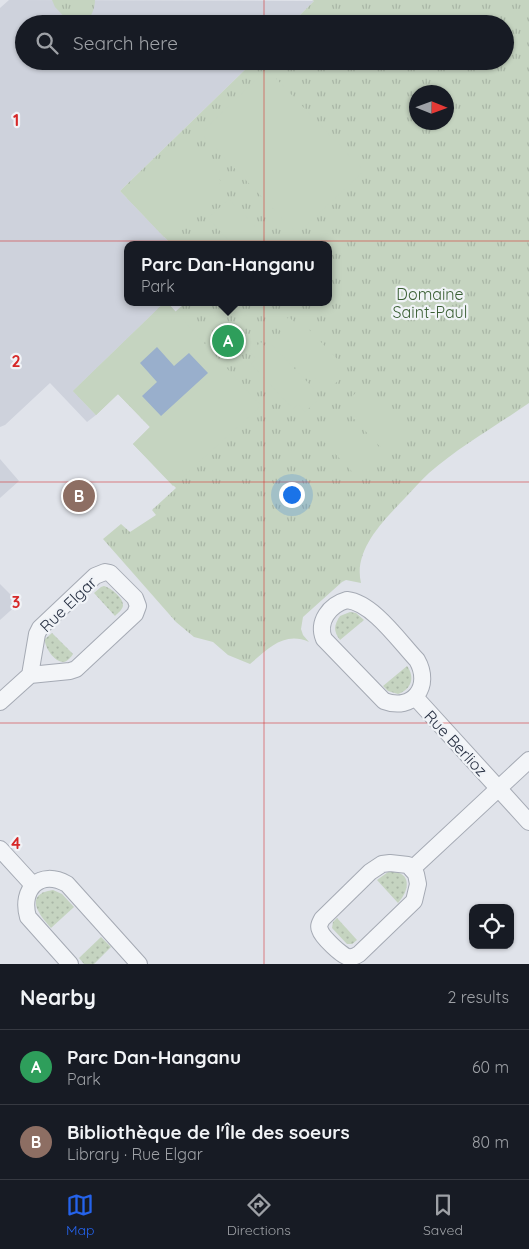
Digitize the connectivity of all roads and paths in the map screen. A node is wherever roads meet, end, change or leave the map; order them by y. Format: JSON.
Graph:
{"nodes":[{"id":1,"x":30,"y":674,"type":"junction"},
{"id":2,"x":415,"y":697,"type":"junction"},
{"id":3,"x":0,"y":702,"type":"edge"},
{"id":4,"x":529,"y":760,"type":"edge"},
{"id":5,"x":498,"y":789,"type":"junction"},
{"id":6,"x":529,"y":822,"type":"edge"},
{"id":7,"x":0,"y":849,"type":"edge"},
{"id":8,"x":412,"y":869,"type":"junction"},
{"id":9,"x":33,"y":885,"type":"junction"},
{"id":10,"x":70,"y":964,"type":"edge"},
{"id":11,"x":139,"y":964,"type":"edge"}],
"edges":[{"from":1,"to":1,"type":"street","name":"Rue Elgar"},
{"from":1,"to":3,"type":"street"},
{"from":2,"to":2,"type":"street","name":"Rue Berlioz"},
{"from":2,"to":5,"type":"street","name":"Rue Berlioz"},
{"from":4,"to":5,"type":"street","name":"Rue Berlioz"},
{"from":5,"to":6,"type":"street","name":"Rue Berlioz"},
{"from":5,"to":8,"type":"street","name":"Rue Berlioz"},
{"from":7,"to":9,"type":"street"},
{"from":8,"to":8,"type":"street"},
{"from":9,"to":10,"type":"street"},
{"from":9,"to":11,"type":"street"}]}
